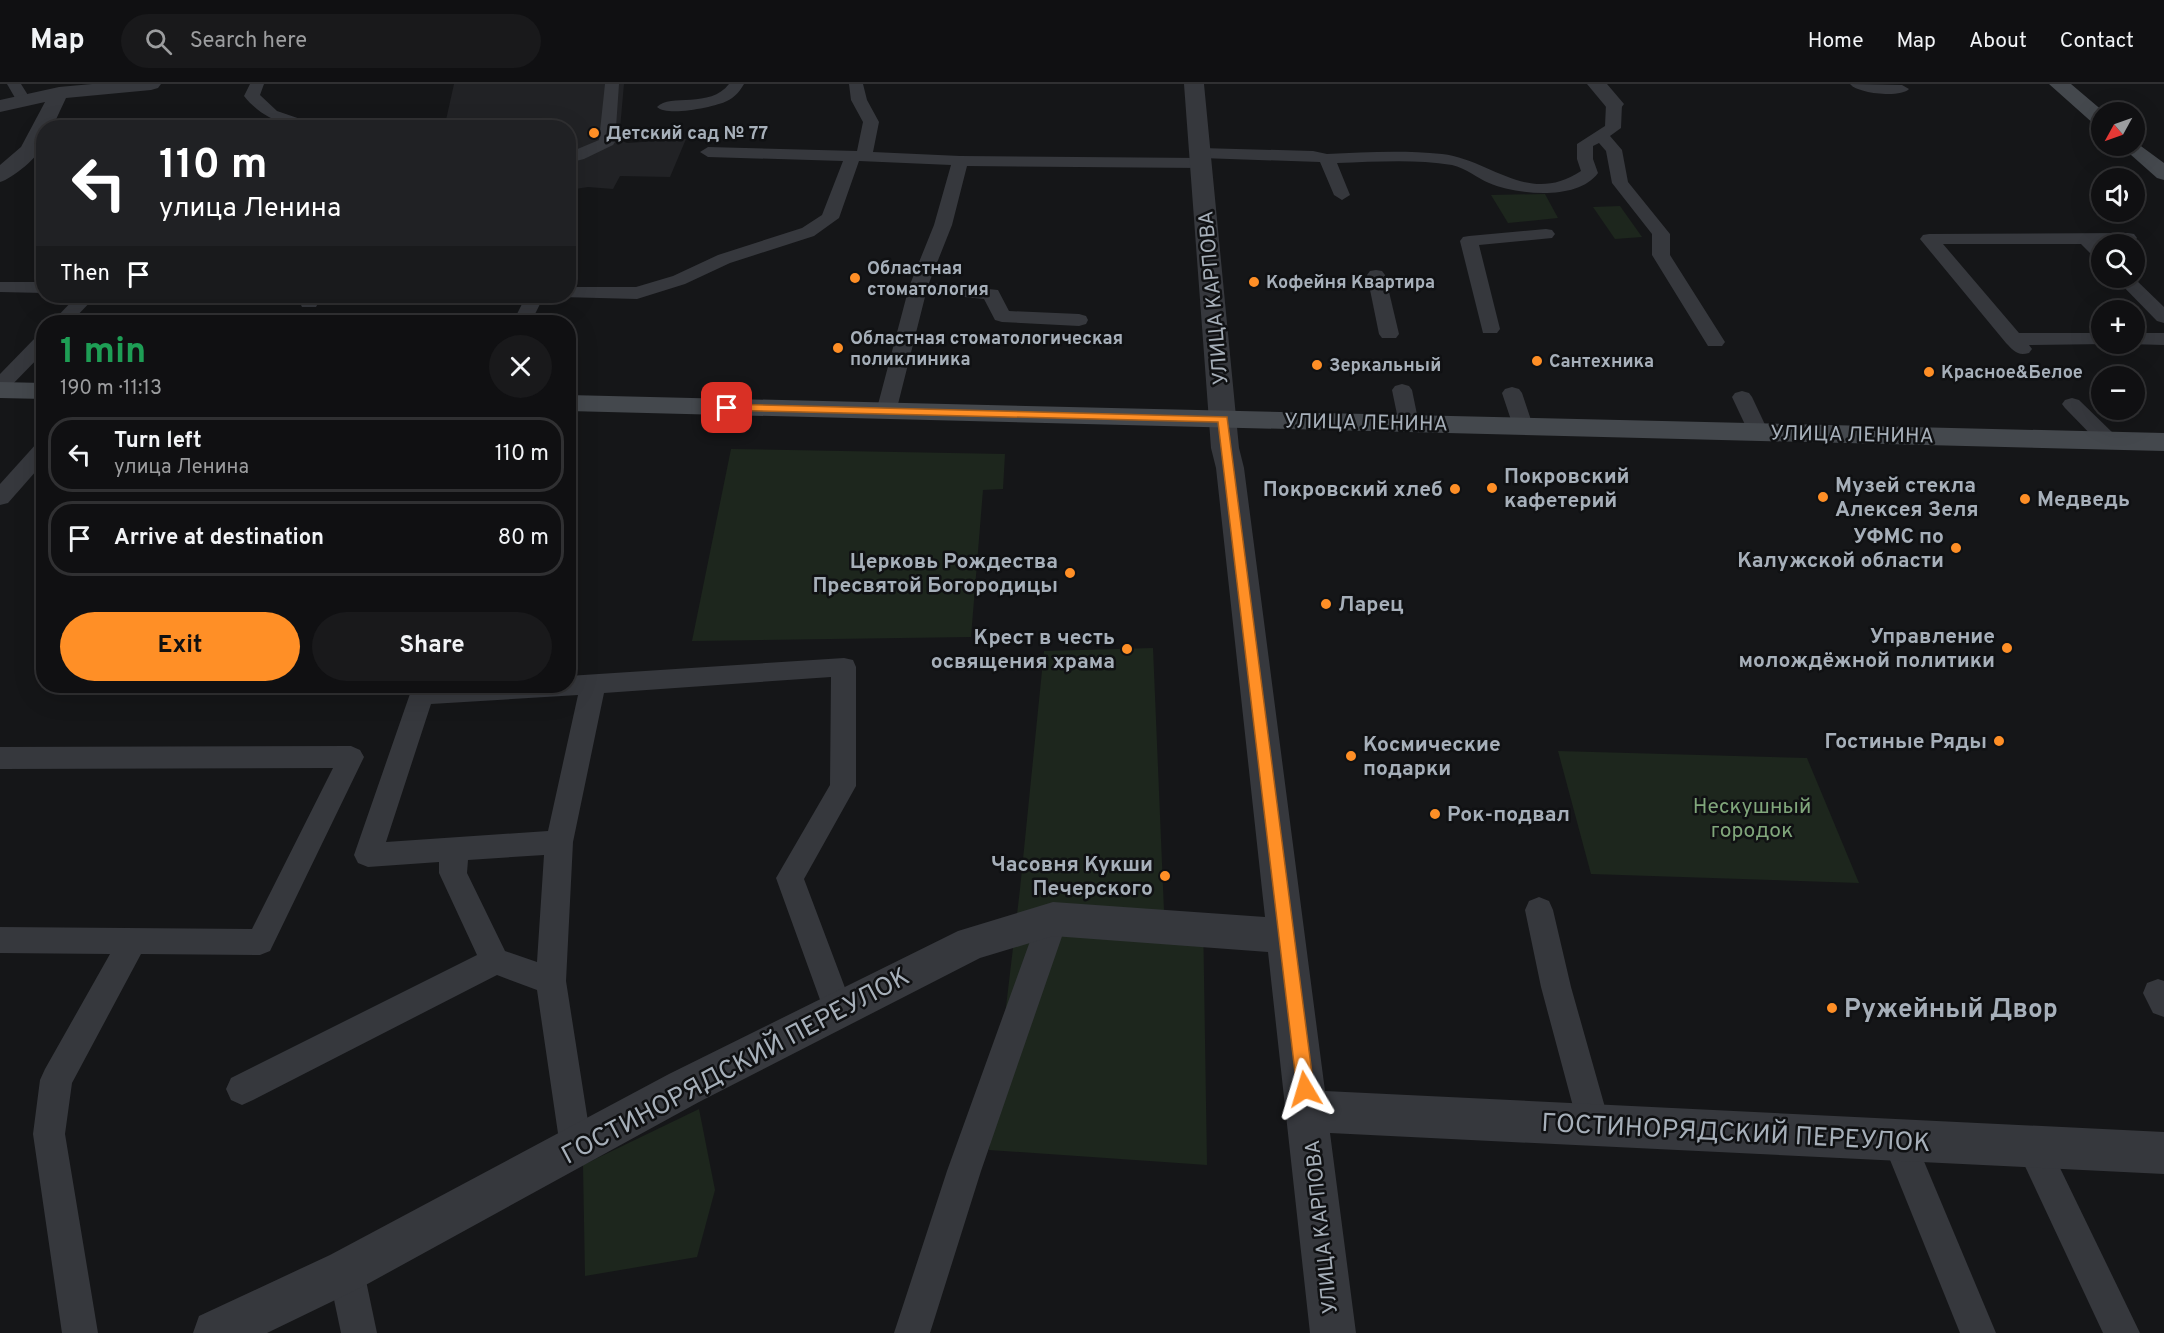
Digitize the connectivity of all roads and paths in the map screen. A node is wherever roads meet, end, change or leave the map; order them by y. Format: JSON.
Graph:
{"nodes":[{"id":1,"x":151,"y":84,"type":"edge"},
{"id":2,"x":258,"y":84,"type":"edge"},
{"id":3,"x":612,"y":84,"type":"edge"},
{"id":4,"x":737,"y":84,"type":"edge"},
{"id":5,"x":856,"y":84,"type":"edge"},
{"id":6,"x":1194,"y":84,"type":"edge"},
{"id":7,"x":1597,"y":84,"type":"edge"},
{"id":8,"x":1857,"y":84,"type":"edge"},
{"id":9,"x":2058,"y":84,"type":"edge"},
{"id":10,"x":1902,"y":89,"type":"dead end"},
{"id":11,"x":19,"y":92,"type":"edge"},
{"id":12,"x":59,"y":93,"type":"junction"},
{"id":13,"x":1614,"y":104,"type":"joint"},
{"id":14,"x":0,"y":106,"type":"edge"},
{"id":15,"x":665,"y":107,"type":"dead end"},
{"id":16,"x":2091,"y":112,"type":"edge"},
{"id":17,"x":45,"y":120,"type":"edge"},
{"id":18,"x":289,"y":120,"type":"edge"},
{"id":19,"x":1601,"y":135,"type":"junction"},
{"id":20,"x":36,"y":138,"type":"edge"},
{"id":21,"x":708,"y":152,"type":"dead end"},
{"id":22,"x":576,"y":156,"type":"edge"},
{"id":23,"x":859,"y":156,"type":"junction"},
{"id":24,"x":2143,"y":156,"type":"edge"},
{"id":25,"x":1201,"y":158,"type":"junction"},
{"id":26,"x":1327,"y":159,"type":"junction"},
{"id":27,"x":960,"y":161,"type":"junction"},
{"id":28,"x":2164,"y":174,"type":"edge"},
{"id":29,"x":0,"y":176,"type":"edge"},
{"id":30,"x":1342,"y":195,"type":"dead end"},
{"id":31,"x":1546,"y":234,"type":"dead end"},
{"id":32,"x":2086,"y":240,"type":"junction"},
{"id":33,"x":2091,"y":240,"type":"edge"},
{"id":34,"x":2091,"y":245,"type":"edge"},
{"id":35,"x":1376,"y":275,"type":"dead end"},
{"id":36,"x":0,"y":287,"type":"edge"},
{"id":37,"x":918,"y":287,"type":"junction"},
{"id":38,"x":36,"y":288,"type":"edge"},
{"id":39,"x":2134,"y":288,"type":"edge"},
{"id":40,"x":576,"y":293,"type":"edge"},
{"id":41,"x":80,"y":303,"type":"edge"},
{"id":42,"x":68,"y":315,"type":"edge"},
{"id":43,"x":2164,"y":317,"type":"edge"},
{"id":44,"x":1079,"y":320,"type":"dead end"},
{"id":45,"x":1490,"y":329,"type":"dead end"},
{"id":46,"x":1389,"y":334,"type":"dead end"},
{"id":47,"x":2145,"y":339,"type":"edge"},
{"id":48,"x":2164,"y":339,"type":"edge"},
{"id":49,"x":2091,"y":340,"type":"edge"},
{"id":50,"x":1715,"y":342,"type":"dead end"},
{"id":51,"x":36,"y":349,"type":"edge"},
{"id":52,"x":0,"y":388,"type":"edge"},
{"id":53,"x":36,"y":390,"type":"edge"},
{"id":54,"x":1402,"y":390,"type":"dead end"},
{"id":55,"x":1512,"y":393,"type":"dead end"},
{"id":56,"x":1742,"y":397,"type":"dead end"},
{"id":57,"x":576,"y":404,"type":"edge"},
{"id":58,"x":2072,"y":404,"type":"dead end"},
{"id":59,"x":886,"y":412,"type":"junction"},
{"id":60,"x":1223,"y":419,"type":"junction"},
{"id":61,"x":1409,"y":424,"type":"junction"},
{"id":62,"x":1523,"y":426,"type":"junction"},
{"id":63,"x":1758,"y":431,"type":"junction"},
{"id":64,"x":2108,"y":440,"type":"junction"},
{"id":65,"x":2164,"y":442,"type":"edge"},
{"id":66,"x":36,"y":457,"type":"edge"},
{"id":67,"x":0,"y":498,"type":"edge"},
{"id":68,"x":593,"y":684,"type":"junction"},
{"id":69,"x":576,"y":685,"type":"edge"},
{"id":70,"x":452,"y":693,"type":"edge"},
{"id":71,"x":0,"y":758,"type":"edge"},
{"id":72,"x":559,"y":842,"type":"junction"},
{"id":73,"x":454,"y":849,"type":"junction"},
{"id":74,"x":1539,"y":910,"type":"dead end"},
{"id":75,"x":1053,"y":919,"type":"junction"},
{"id":76,"x":1287,"y":936,"type":"junction"},
{"id":77,"x":0,"y":940,"type":"edge"},
{"id":78,"x":133,"y":941,"type":"junction"},
{"id":79,"x":495,"y":961,"type":"junction"},
{"id":80,"x":551,"y":981,"type":"junction"},
{"id":81,"x":838,"y":1009,"type":"junction"},
{"id":82,"x":242,"y":1089,"type":"dead end"},
{"id":83,"x":1308,"y":1111,"type":"junction"},
{"id":84,"x":1594,"y":1125,"type":"junction"},
{"id":85,"x":1898,"y":1140,"type":"junction"},
{"id":86,"x":576,"y":1147,"type":"junction"},
{"id":87,"x":2032,"y":1147,"type":"junction"},
{"id":88,"x":2164,"y":1153,"type":"edge"},
{"id":89,"x":346,"y":1271,"type":"junction"},
{"id":90,"x":80,"y":1333,"type":"edge"},
{"id":91,"x":216,"y":1333,"type":"edge"},
{"id":92,"x":359,"y":1333,"type":"edge"},
{"id":93,"x":912,"y":1333,"type":"edge"},
{"id":94,"x":1333,"y":1333,"type":"edge"},
{"id":95,"x":1978,"y":1333,"type":"edge"},
{"id":96,"x":2122,"y":1333,"type":"edge"}],
"edges":[{"from":1,"to":12,"type":"street"},
{"from":2,"to":18,"type":"lane"},
{"from":3,"to":22,"type":"lane"},
{"from":4,"to":15,"type":"lane"},
{"from":5,"to":23,"type":"lane"},
{"from":6,"to":25,"type":"street","name":"УЛИЦА КАРПОВА"},
{"from":7,"to":13,"type":"street"},
{"from":8,"to":10,"type":"lane"},
{"from":9,"to":16,"type":"main road"},
{"from":11,"to":12,"type":"street"},
{"from":11,"to":14,"type":"street"},
{"from":12,"to":17,"type":"street"},
{"from":13,"to":19,"type":"lane"},
{"from":19,"to":26,"type":"lane"},
{"from":19,"to":50,"type":"lane"},
{"from":20,"to":29,"type":"street"},
{"from":21,"to":23,"type":"lane"},
{"from":23,"to":27,"type":"lane"},
{"from":23,"to":40,"type":"lane"},
{"from":24,"to":28,"type":"main road"},
{"from":25,"to":26,"type":"lane"},
{"from":25,"to":27,"type":"lane"},
{"from":25,"to":60,"type":"street","name":"УЛИЦА КАРПОВА"},
{"from":26,"to":30,"type":"lane"},
{"from":27,"to":37,"type":"lane"},
{"from":31,"to":45,"type":"lane"},
{"from":32,"to":33,"type":"lane"},
{"from":32,"to":34,"type":"lane"},
{"from":32,"to":49,"type":"lane"},
{"from":35,"to":46,"type":"lane"},
{"from":36,"to":38,"type":"lane"},
{"from":37,"to":44,"type":"lane"},
{"from":37,"to":59,"type":"lane"},
{"from":39,"to":43,"type":"lane"},
{"from":41,"to":42,"type":"lane"},
{"from":47,"to":48,"type":"lane"},
{"from":51,"to":52,"type":"lane"},
{"from":52,"to":53,"type":"main road"},
{"from":54,"to":61,"type":"lane"},
{"from":55,"to":62,"type":"lane"},
{"from":56,"to":63,"type":"lane"},
{"from":57,"to":59,"type":"main road","name":"УЛИЦА ЛЕНИНА"},
{"from":58,"to":64,"type":"lane"},
{"from":59,"to":60,"type":"main road","name":"УЛИЦА ЛЕНИНА"},
{"from":60,"to":61,"type":"main road","name":"УЛИЦА ЛЕНИНА"},
{"from":60,"to":76,"type":"street","name":"УЛИЦА КАРПОВА"},
{"from":61,"to":62,"type":"main road","name":"УЛИЦА ЛЕНИНА"},
{"from":62,"to":63,"type":"main road","name":"УЛИЦА ЛЕНИНА"},
{"from":63,"to":64,"type":"main road","name":"УЛИЦА ЛЕНИНА"},
{"from":64,"to":65,"type":"main road","name":"УЛИЦА ЛЕНИНА"},
{"from":66,"to":67,"type":"lane"},
{"from":68,"to":69,"type":"lane"},
{"from":68,"to":72,"type":"lane"},
{"from":68,"to":81,"type":"lane"},
{"from":70,"to":73,"type":"lane"},
{"from":71,"to":78,"type":"lane"},
{"from":72,"to":73,"type":"lane"},
{"from":72,"to":80,"type":"lane"},
{"from":73,"to":79,"type":"lane"},
{"from":74,"to":84,"type":"lane"},
{"from":75,"to":76,"type":"street","name":"ГОСТИНОРЯДСКИЙ ПЕРЕУЛОК"},
{"from":75,"to":81,"type":"street","name":"ГОСТИНОРЯДСКИЙ ПЕРЕУЛОК"},
{"from":75,"to":93,"type":"lane"},
{"from":76,"to":83,"type":"street","name":"УЛИЦА КАРПОВА"},
{"from":77,"to":78,"type":"lane"},
{"from":78,"to":90,"type":"lane"},
{"from":79,"to":80,"type":"lane"},
{"from":79,"to":82,"type":"lane"},
{"from":80,"to":86,"type":"lane"},
{"from":81,"to":86,"type":"street","name":"ГОСТИНОРЯДСКИЙ ПЕРЕУЛОК"},
{"from":83,"to":84,"type":"street","name":"ГОСТИНОРЯДСКИЙ ПЕРЕУЛОК"},
{"from":83,"to":94,"type":"street","name":"УЛИЦА КАРПОВА"},
{"from":84,"to":85,"type":"street","name":"ГОСТИНОРЯДСКИЙ ПЕРЕУЛОК"},
{"from":85,"to":87,"type":"street","name":"ГОСТИНОРЯДСКИЙ ПЕРЕУЛОК"},
{"from":85,"to":95,"type":"lane"},
{"from":86,"to":89,"type":"street","name":"ГОСТИНОРЯДСКИЙ ПЕРЕУЛОК"},
{"from":87,"to":88,"type":"street","name":"ГОСТИНОРЯДСКИЙ ПЕРЕУЛОК"},
{"from":87,"to":96,"type":"lane"},
{"from":89,"to":91,"type":"street","name":"ГОСТИНОРЯДСКИЙ ПЕРЕУЛОК"},
{"from":89,"to":92,"type":"lane"}]}
